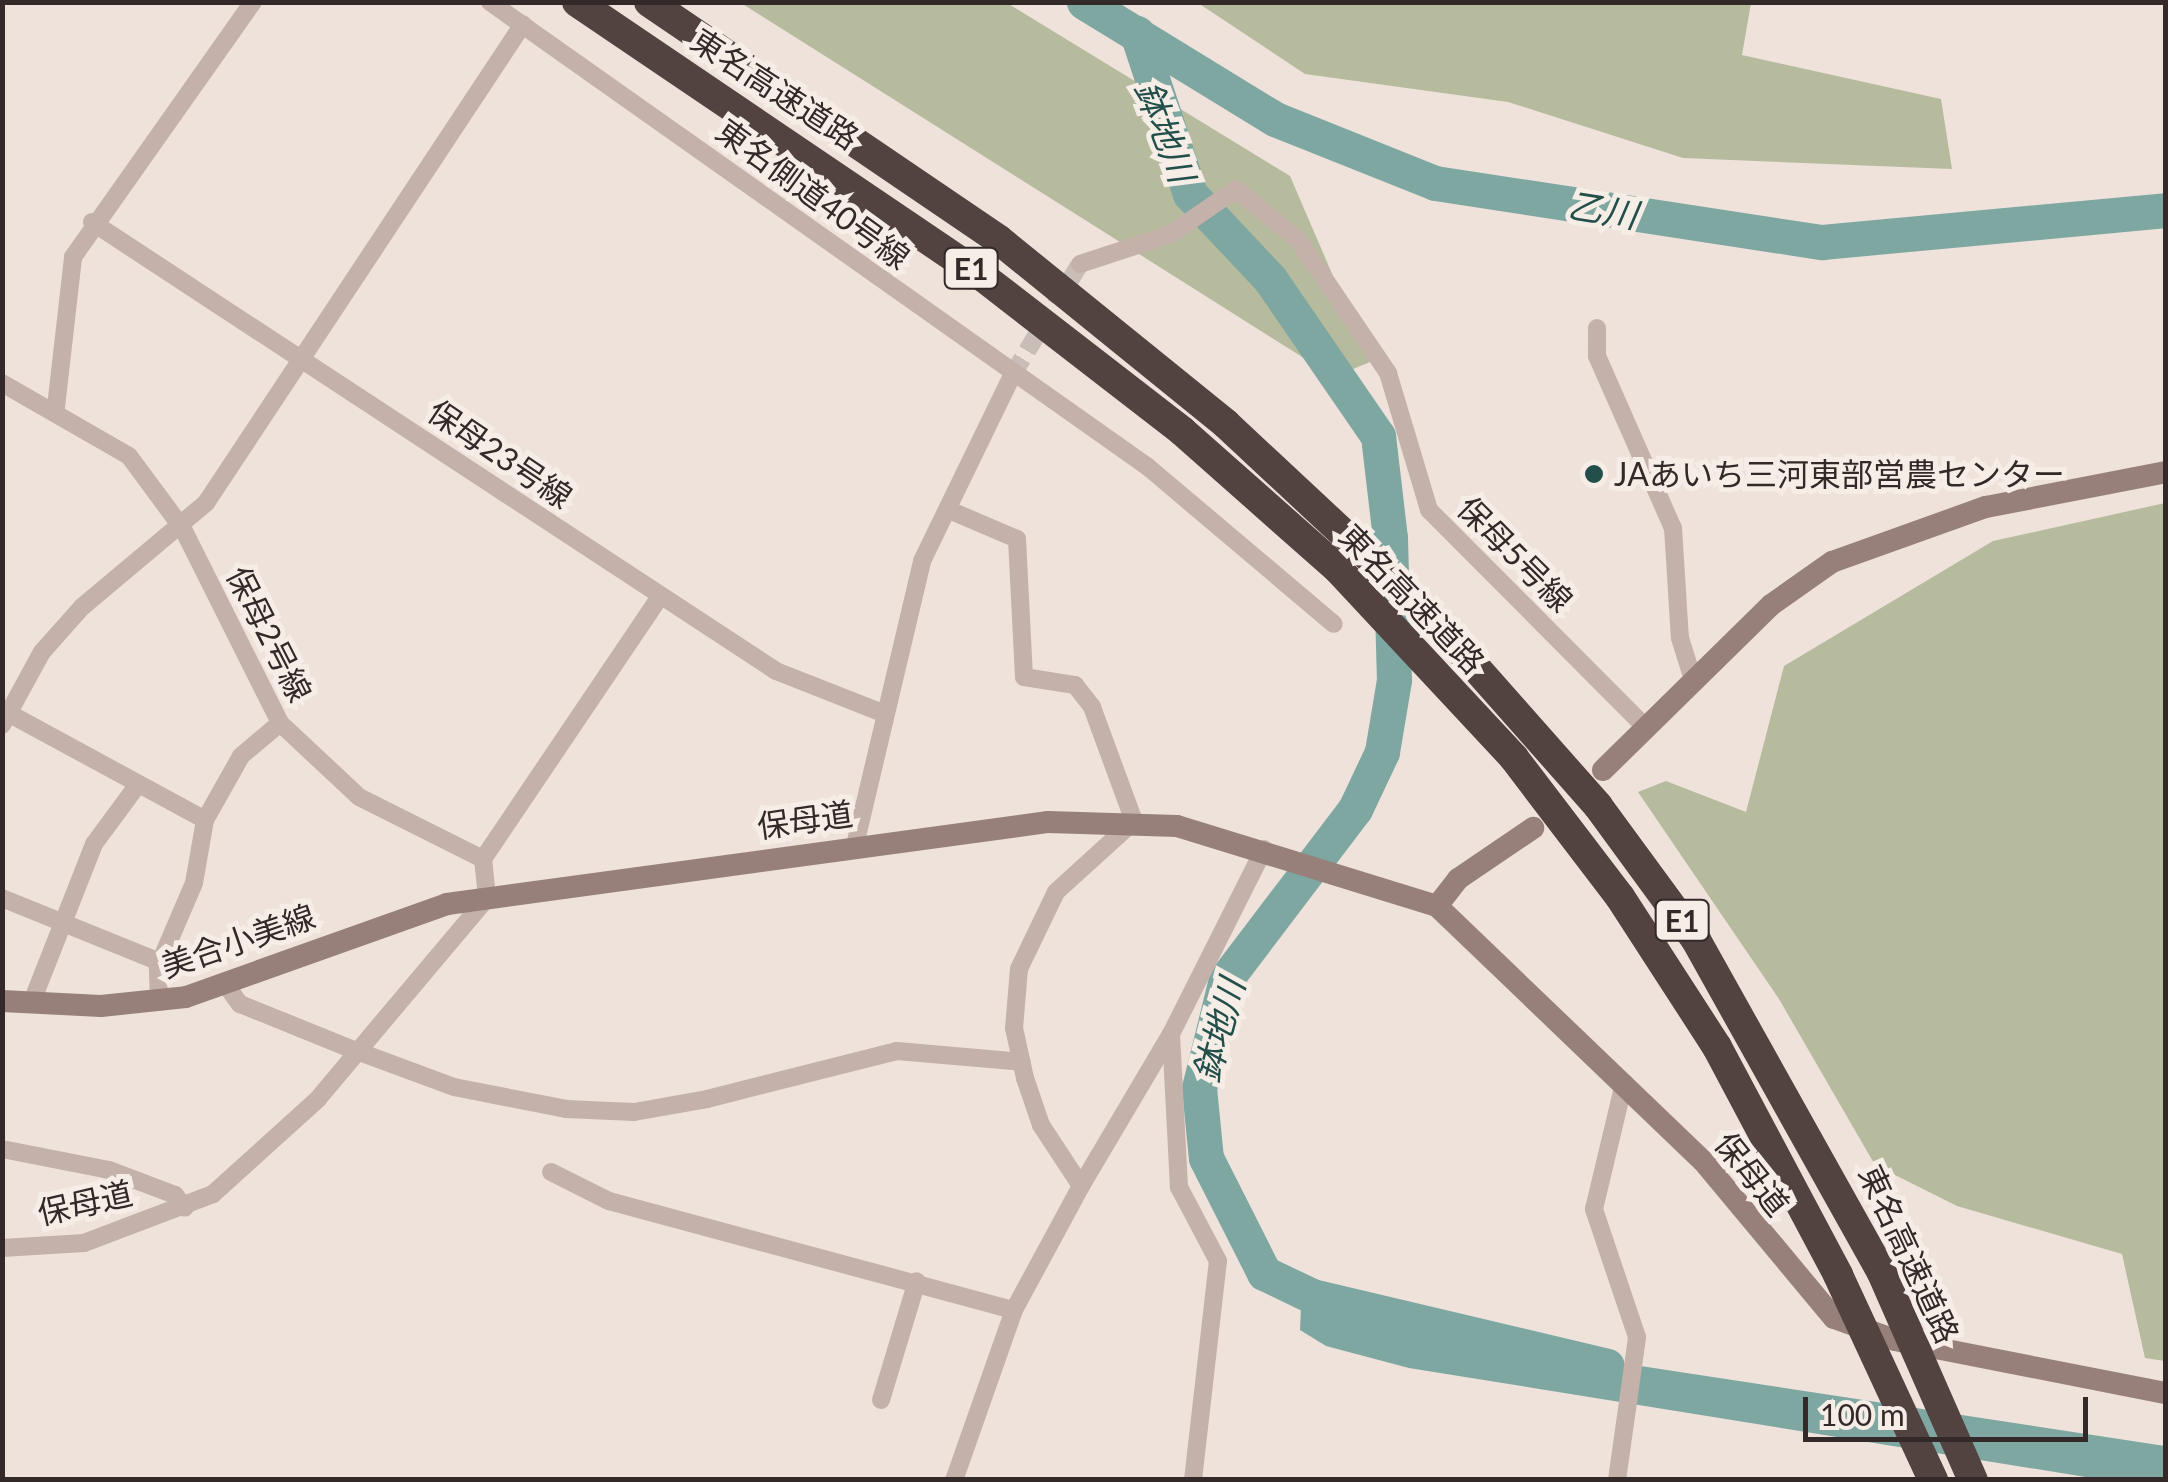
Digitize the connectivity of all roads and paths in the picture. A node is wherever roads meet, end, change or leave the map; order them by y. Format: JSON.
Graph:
{"nodes":[{"id":1,"x":253,"y":2,"type":"edge"},
{"id":2,"x":490,"y":2,"type":"edge"},
{"id":3,"x":578,"y":2,"type":"edge"},
{"id":4,"x":649,"y":2,"type":"edge"},
{"id":5,"x":523,"y":24,"type":"junction"},
{"id":6,"x":92,"y":222,"type":"junction"},
{"id":7,"x":1080,"y":264,"type":"tunnel mouth"},
{"id":8,"x":1598,"y":328,"type":"dead end"},
{"id":9,"x":306,"y":360,"type":"junction"},
{"id":10,"x":1013,"y":374,"type":"junction"},
{"id":11,"x":2,"y":382,"type":"edge"},
{"id":12,"x":56,"y":407,"type":"junction"},
{"id":13,"x":2166,"y":472,"type":"edge"},
{"id":14,"x":949,"y":510,"type":"junction"},
{"id":15,"x":183,"y":529,"type":"junction"},
{"id":16,"x":660,"y":597,"type":"junction"},
{"id":17,"x":1334,"y":624,"type":"dead end"},
{"id":18,"x":1694,"y":683,"type":"junction"},
{"id":19,"x":885,"y":714,"type":"junction"},
{"id":20,"x":6,"y":719,"type":"edge"},
{"id":21,"x":280,"y":723,"type":"junction"},
{"id":22,"x":1647,"y":729,"type":"junction"},
{"id":23,"x":1603,"y":770,"type":"dead end"},
{"id":24,"x":136,"y":787,"type":"junction"},
{"id":25,"x":205,"y":820,"type":"junction"},
{"id":26,"x":1134,"y":820,"type":"junction"},
{"id":27,"x":1533,"y":828,"type":"dead end"},
{"id":28,"x":855,"y":845,"type":"junction"},
{"id":29,"x":1274,"y":852,"type":"junction"},
{"id":30,"x":483,"y":858,"type":"junction"},
{"id":31,"x":2,"y":898,"type":"edge"},
{"id":32,"x":487,"y":898,"type":"junction"},
{"id":33,"x":1436,"y":906,"type":"junction"},
{"id":34,"x":64,"y":924,"type":"junction"},
{"id":35,"x":160,"y":962,"type":"junction"},
{"id":36,"x":226,"y":984,"type":"junction"},
{"id":37,"x":2,"y":1001,"type":"edge"},
{"id":38,"x":159,"y":1002,"type":"junction"},
{"id":39,"x":31,"y":1004,"type":"junction"},
{"id":40,"x":1171,"y":1034,"type":"junction"},
{"id":41,"x":354,"y":1050,"type":"junction"},
{"id":42,"x":1022,"y":1062,"type":"junction"},
{"id":43,"x":1624,"y":1083,"type":"junction"},
{"id":44,"x":2,"y":1149,"type":"edge"},
{"id":45,"x":552,"y":1172,"type":"dead end"},
{"id":46,"x":1081,"y":1186,"type":"junction"},
{"id":47,"x":185,"y":1208,"type":"junction"},
{"id":48,"x":2,"y":1248,"type":"edge"},
{"id":49,"x":917,"y":1281,"type":"junction"},
{"id":50,"x":1014,"y":1310,"type":"junction"},
{"id":51,"x":2166,"y":1394,"type":"edge"},
{"id":52,"x":880,"y":1400,"type":"dead end"},
{"id":53,"x":954,"y":1480,"type":"edge"},
{"id":54,"x":1193,"y":1480,"type":"edge"},
{"id":55,"x":1617,"y":1480,"type":"edge"},
{"id":56,"x":1933,"y":1480,"type":"edge"},
{"id":57,"x":1974,"y":1480,"type":"edge"}],
"edges":[{"from":1,"to":6,"type":"street"},
{"from":2,"to":5,"type":"street","name":"東名側道40号線"},
{"from":3,"to":56,"type":"highway","name":"東名高速道路","number":"E1","bridge":true},
{"from":4,"to":57,"type":"highway","name":"東名高速道路","number":"E1","bridge":true},
{"from":5,"to":9,"type":"street"},
{"from":5,"to":10,"type":"street","name":"東名側道40号線"},
{"from":6,"to":9,"type":"street","name":"保母23号線"},
{"from":6,"to":12,"type":"street"},
{"from":7,"to":22,"type":"street","name":"保母5号線"},
{"from":8,"to":18,"type":"street"},
{"from":9,"to":15,"type":"street"},
{"from":9,"to":16,"type":"street","name":"保母23号線"},
{"from":10,"to":14,"type":"street"},
{"from":10,"to":17,"type":"street","name":"東名側道40号線"},
{"from":11,"to":12,"type":"street","name":"保母2号線"},
{"from":12,"to":15,"type":"street","name":"保母2号線"},
{"from":13,"to":18,"type":"street"},
{"from":14,"to":19,"type":"street"},
{"from":14,"to":26,"type":"street"},
{"from":15,"to":20,"type":"street"},
{"from":15,"to":21,"type":"street","name":"保母2号線"},
{"from":16,"to":19,"type":"street","name":"保母23号線"},
{"from":16,"to":30,"type":"street"},
{"from":18,"to":22,"type":"street"},
{"from":19,"to":28,"type":"street"},
{"from":20,"to":24,"type":"street"},
{"from":21,"to":25,"type":"street"},
{"from":21,"to":30,"type":"street","name":"保母2号線"},
{"from":22,"to":23,"type":"street"},
{"from":24,"to":25,"type":"street"},
{"from":24,"to":34,"type":"street"},
{"from":25,"to":35,"type":"street"},
{"from":26,"to":28,"type":"street","name":"保母道"},
{"from":26,"to":29,"type":"street","name":"保母道"},
{"from":26,"to":42,"type":"street"},
{"from":27,"to":33,"type":"street"},
{"from":28,"to":32,"type":"street","name":"保母道"},
{"from":29,"to":33,"type":"street","name":"保母道"},
{"from":29,"to":40,"type":"street"},
{"from":30,"to":32,"type":"street"},
{"from":31,"to":34,"type":"street"},
{"from":32,"to":36,"type":"street","name":"美合小美線"},
{"from":32,"to":41,"type":"street","name":"保母道"},
{"from":33,"to":43,"type":"street","name":"保母道"},
{"from":34,"to":35,"type":"street"},
{"from":34,"to":39,"type":"street"},
{"from":35,"to":38,"type":"street"},
{"from":36,"to":38,"type":"street","name":"美合小美線"},
{"from":36,"to":41,"type":"street"},
{"from":37,"to":39,"type":"street","name":"美合小美線"},
{"from":38,"to":39,"type":"street","name":"美合小美線"},
{"from":40,"to":46,"type":"street"},
{"from":40,"to":54,"type":"street"},
{"from":41,"to":42,"type":"street"},
{"from":41,"to":47,"type":"street","name":"保母道"},
{"from":42,"to":46,"type":"street"},
{"from":43,"to":51,"type":"street","name":"保母道"},
{"from":43,"to":55,"type":"street"},
{"from":44,"to":47,"type":"street"},
{"from":45,"to":49,"type":"street"},
{"from":46,"to":50,"type":"street"},
{"from":47,"to":48,"type":"street","name":"保母道"},
{"from":49,"to":50,"type":"street"},
{"from":49,"to":52,"type":"street"},
{"from":50,"to":53,"type":"street"}]}
